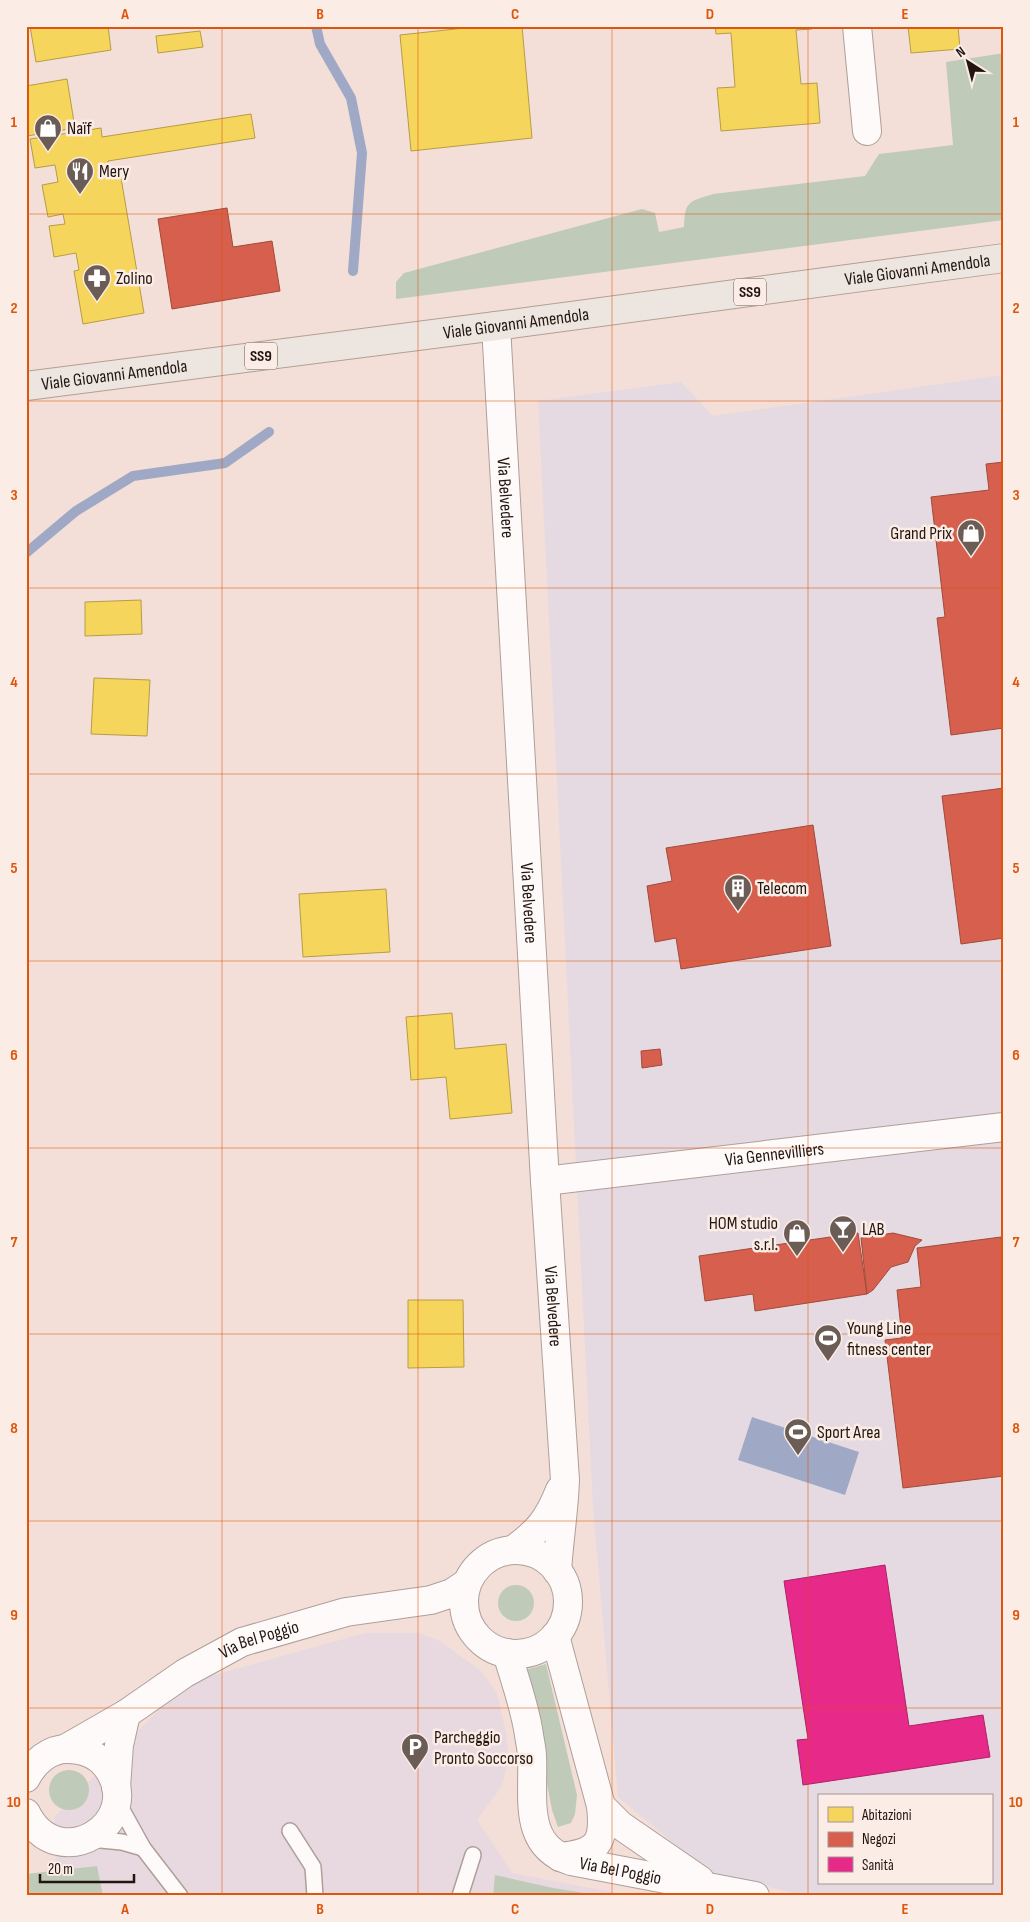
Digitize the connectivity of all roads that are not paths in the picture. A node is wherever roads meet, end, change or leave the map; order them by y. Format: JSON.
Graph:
{"nodes":[{"id":1,"x":857,"y":26,"type":"edge"},
{"id":2,"x":867,"y":131,"type":"dead end"},
{"id":3,"x":1004,"y":258,"type":"edge"},
{"id":4,"x":496,"y":326,"type":"junction"},
{"id":5,"x":26,"y":386,"type":"edge"},
{"id":6,"x":1004,"y":1127,"type":"edge"},
{"id":7,"x":545,"y":1181,"type":"junction"},
{"id":8,"x":564,"y":1480,"type":"junction"},
{"id":9,"x":513,"y":1550,"type":"junction"},
{"id":10,"x":558,"y":1571,"type":"junction"},
{"id":11,"x":467,"y":1583,"type":"junction"},
{"id":12,"x":406,"y":1604,"type":"junction"},
{"id":13,"x":468,"y":1622,"type":"junction"},
{"id":14,"x":555,"y":1636,"type":"junction"},
{"id":15,"x":507,"y":1653,"type":"junction"},
{"id":16,"x":126,"y":1714,"type":"junction"},
{"id":17,"x":65,"y":1749,"type":"junction"},
{"id":18,"x":26,"y":1778,"type":"edge"},
{"id":19,"x":117,"y":1794,"type":"junction"},
{"id":20,"x":601,"y":1806,"type":"junction"},
{"id":21,"x":26,"y":1813,"type":"edge"},
{"id":22,"x":290,"y":1831,"type":"dead end"},
{"id":23,"x":26,"y":1837,"type":"edge"},
{"id":24,"x":88,"y":1839,"type":"junction"},
{"id":25,"x":53,"y":1840,"type":"junction"},
{"id":26,"x":143,"y":1848,"type":"junction"},
{"id":27,"x":473,"y":1855,"type":"dead end"},
{"id":28,"x":559,"y":1857,"type":"junction"},
{"id":29,"x":711,"y":1888,"type":"junction"},
{"id":30,"x":180,"y":1896,"type":"edge"},
{"id":31,"x":316,"y":1896,"type":"edge"},
{"id":32,"x":460,"y":1896,"type":"edge"},
{"id":33,"x":755,"y":1896,"type":"edge"}],
"edges":[{"from":1,"to":2,"type":"street"},
{"from":3,"to":4,"type":"main road","name":"Viale Giovanni Amendola","number":"SS9"},
{"from":4,"to":5,"type":"main road","name":"Viale Giovanni Amendola","number":"SS9"},
{"from":4,"to":7,"type":"street","name":"Via Belvedere"},
{"from":6,"to":7,"type":"street","name":"Via Gennevilliers"},
{"from":7,"to":8,"type":"street","name":"Via Belvedere"},
{"from":8,"to":9,"type":"street","name":"Via Belvedere"},
{"from":8,"to":10,"type":"street","name":"Via Belvedere"},
{"from":9,"to":10,"type":"street"},
{"from":9,"to":11,"type":"street","name":"Via Bel Poggio"},
{"from":10,"to":14,"type":"street","name":"Via Bel Poggio"},
{"from":11,"to":12,"type":"street","name":"Via Bel Poggio"},
{"from":11,"to":13,"type":"street","name":"Via Bel Poggio"},
{"from":12,"to":13,"type":"street","name":"Via Bel Poggio"},
{"from":12,"to":16,"type":"street","name":"Via Bel Poggio"},
{"from":13,"to":15,"type":"street","name":"Via Bel Poggio"},
{"from":14,"to":15,"type":"street","name":"Via Bel Poggio"},
{"from":14,"to":20,"type":"street","name":"Via Bel Poggio"},
{"from":15,"to":28,"type":"street","name":"Via Bel Poggio"},
{"from":16,"to":17,"type":"street","name":"Via Bel Poggio"},
{"from":16,"to":19,"type":"street"},
{"from":17,"to":18,"type":"street","name":"Via Bel Poggio"},
{"from":17,"to":19,"type":"street"},
{"from":19,"to":24,"type":"street"},
{"from":19,"to":26,"type":"lane"},
{"from":20,"to":28,"type":"street","name":"Via Bel Poggio"},
{"from":20,"to":29,"type":"street","name":"Via Bel Poggio"},
{"from":21,"to":25,"type":"street"},
{"from":22,"to":31,"type":"lane"},
{"from":23,"to":25,"type":"street"},
{"from":24,"to":25,"type":"street"},
{"from":24,"to":26,"type":"lane"},
{"from":26,"to":30,"type":"lane"},
{"from":27,"to":32,"type":"lane"},
{"from":28,"to":29,"type":"street","name":"Via Bel Poggio"},
{"from":29,"to":33,"type":"street","name":"Via Bel Poggio"}]}
